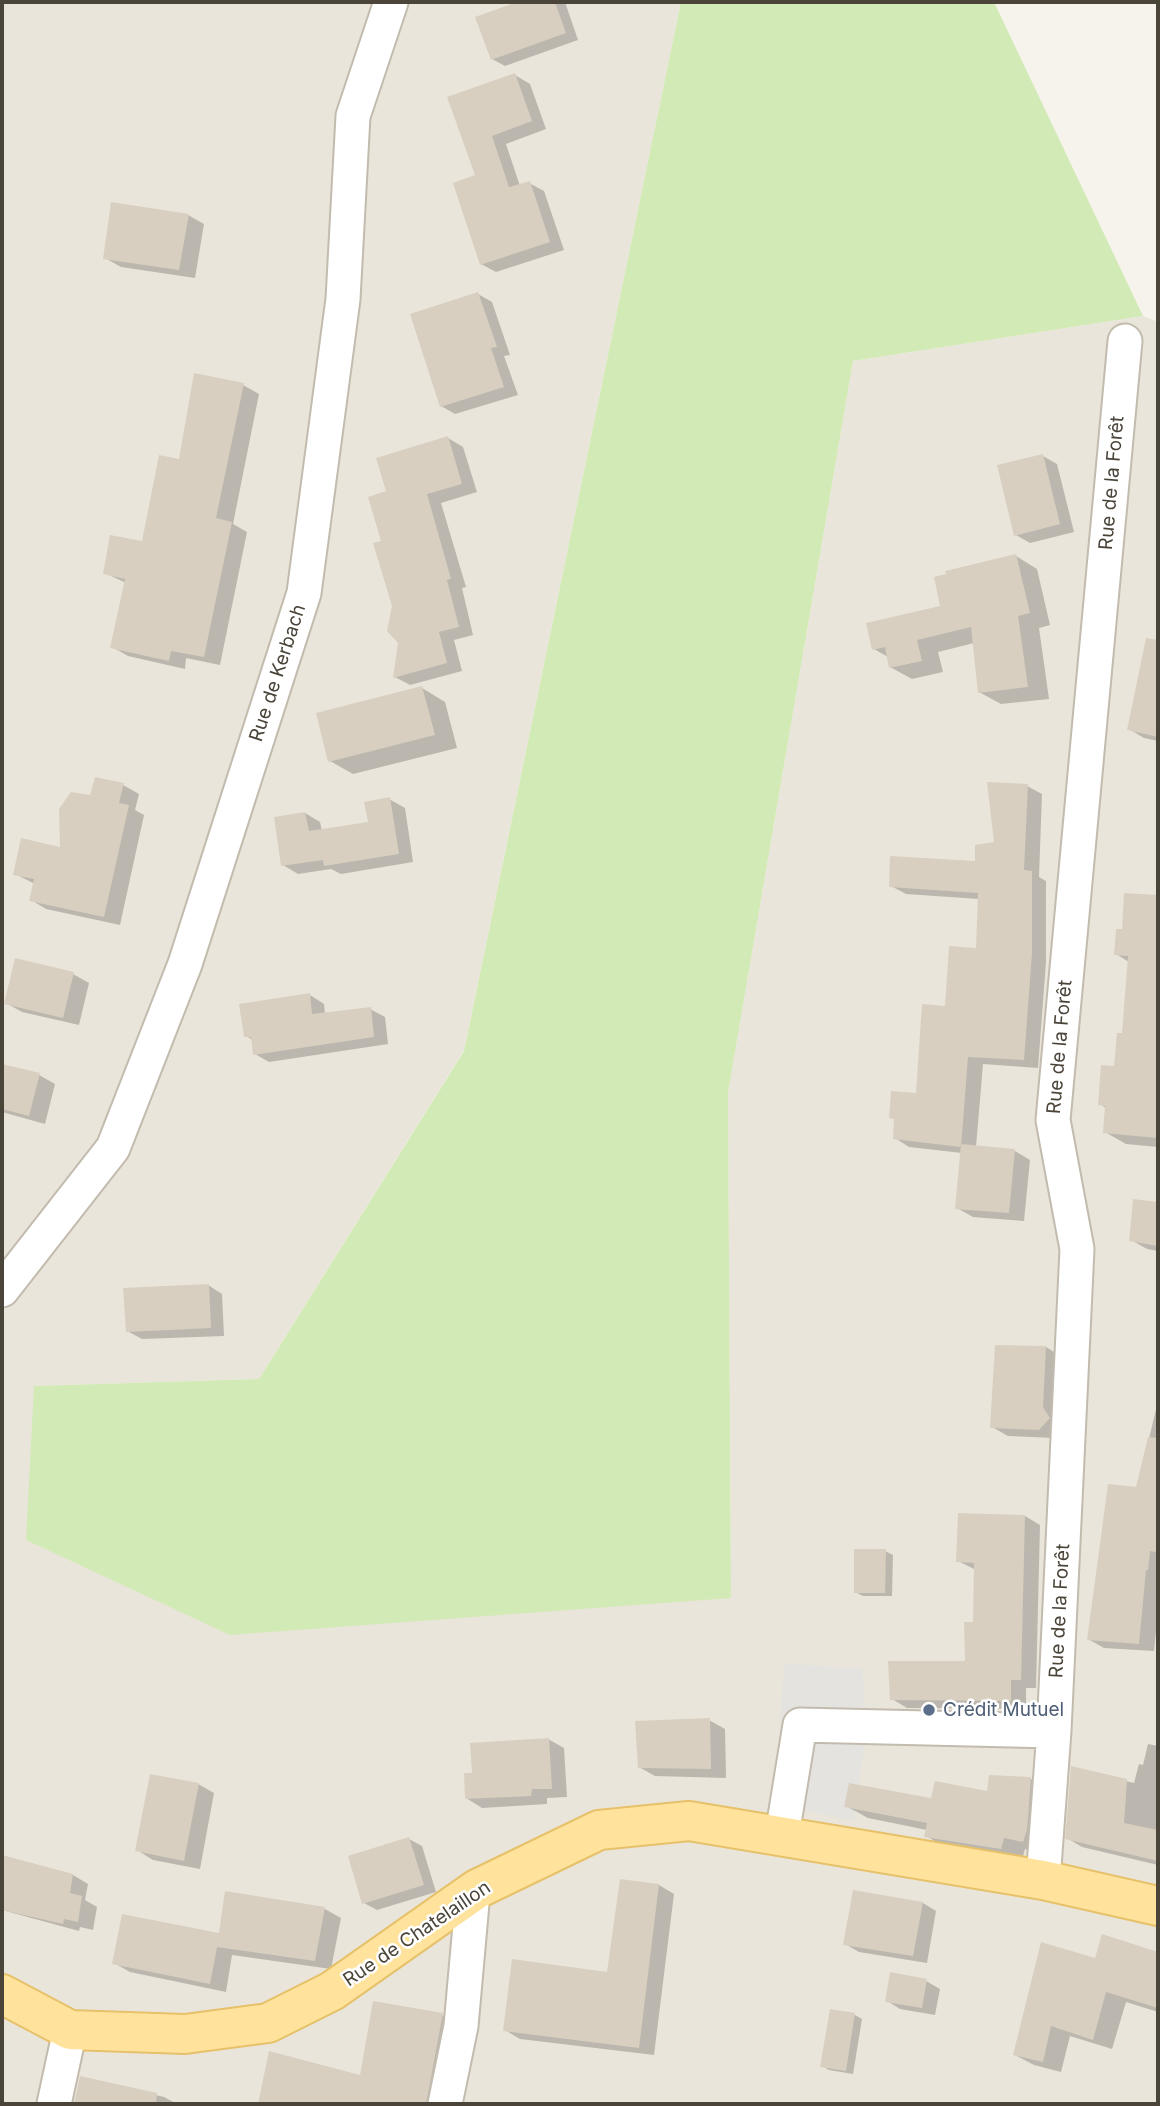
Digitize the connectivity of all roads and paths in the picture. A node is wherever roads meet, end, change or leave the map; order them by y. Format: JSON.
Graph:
{"nodes":[{"id":1,"x":391,"y":2,"type":"edge"},
{"id":2,"x":1125,"y":341,"type":"dead end"},
{"id":3,"x":2,"y":1290,"type":"edge"},
{"id":4,"x":1054,"y":1731,"type":"junction"},
{"id":5,"x":782,"y":1835,"type":"junction"},
{"id":6,"x":1043,"y":1880,"type":"junction"},
{"id":7,"x":473,"y":1892,"type":"junction"},
{"id":8,"x":1158,"y":1906,"type":"edge"},
{"id":9,"x":2,"y":1994,"type":"edge"},
{"id":10,"x":70,"y":2030,"type":"junction"},
{"id":11,"x":54,"y":2104,"type":"edge"},
{"id":12,"x":444,"y":2104,"type":"edge"}],
"edges":[{"from":1,"to":3,"type":"street","name":"Rue de Kerbach"},
{"from":2,"to":4,"type":"street","name":"Rue de la Forêt"},
{"from":4,"to":5,"type":"street"},
{"from":4,"to":6,"type":"street","name":"Rue de la Forêt"},
{"from":5,"to":6,"type":"main road","name":"Rue de Chatelaillon"},
{"from":5,"to":7,"type":"main road","name":"Rue de Chatelaillon"},
{"from":6,"to":8,"type":"main road","name":"Rue de Chatelaillon"},
{"from":7,"to":10,"type":"main road","name":"Rue de Chatelaillon"},
{"from":7,"to":12,"type":"street"},
{"from":9,"to":10,"type":"main road","name":"Rue de Chatelaillon"},
{"from":10,"to":11,"type":"street"}]}
